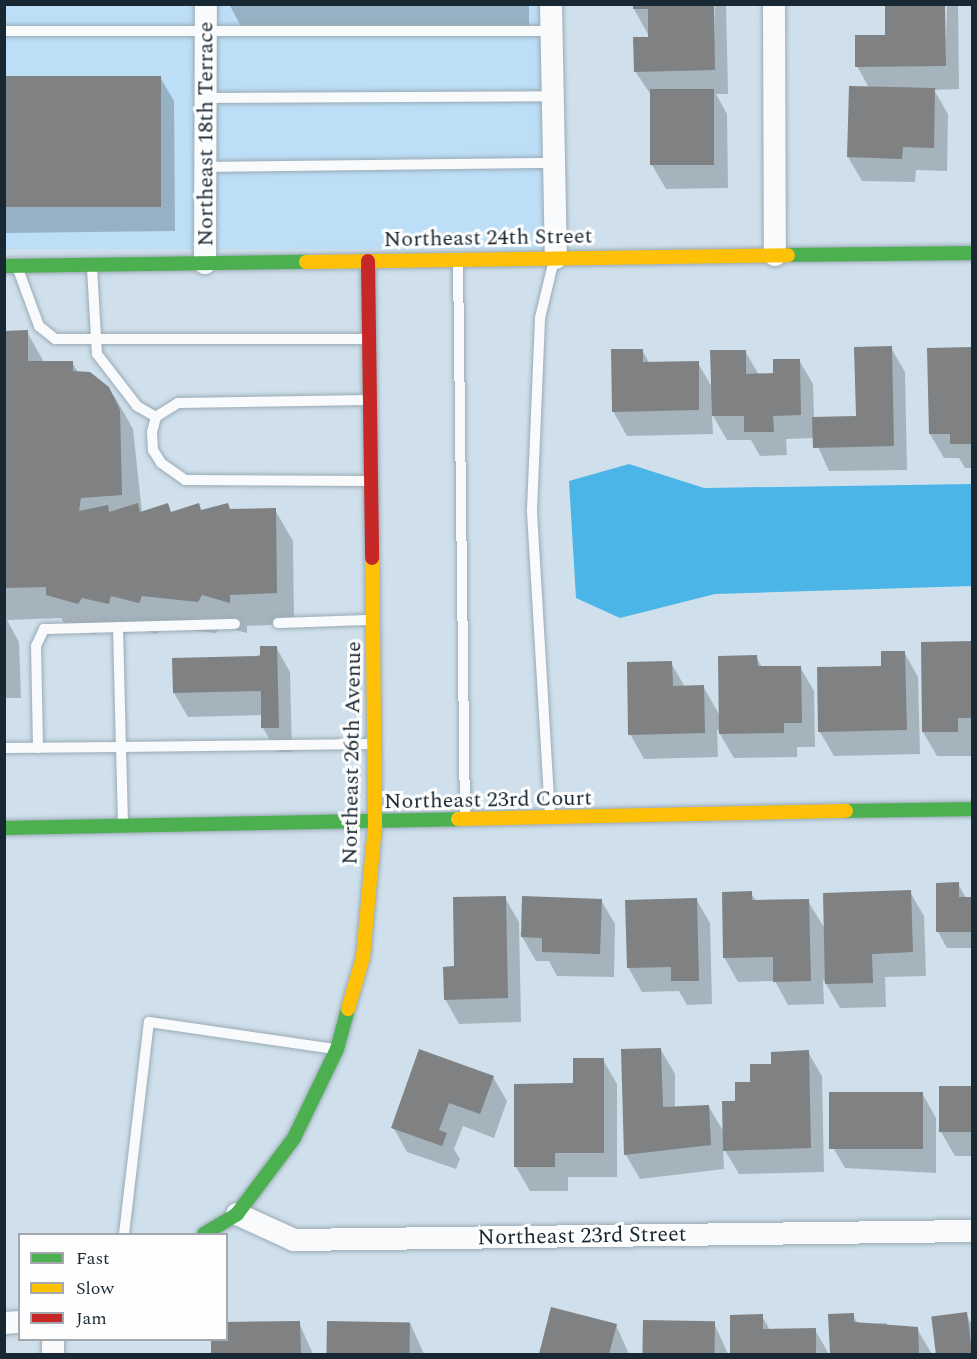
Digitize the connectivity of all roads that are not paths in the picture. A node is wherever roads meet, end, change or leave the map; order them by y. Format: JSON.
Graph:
{"nodes":[{"id":1,"x":206,"y":4,"type":"edge"},
{"id":2,"x":551,"y":4,"type":"edge"},
{"id":3,"x":774,"y":4,"type":"edge"},
{"id":4,"x":206,"y":28,"type":"junction"},
{"id":5,"x":4,"y":31,"type":"edge"},
{"id":6,"x":552,"y":31,"type":"junction"},
{"id":7,"x":553,"y":96,"type":"junction"},
{"id":8,"x":206,"y":98,"type":"junction"},
{"id":9,"x":554,"y":163,"type":"junction"},
{"id":10,"x":206,"y":167,"type":"junction"},
{"id":11,"x":972,"y":253,"type":"edge"},
{"id":12,"x":775,"y":255,"type":"junction"},
{"id":13,"x":556,"y":258,"type":"junction"},
{"id":14,"x":458,"y":259,"type":"junction"},
{"id":15,"x":368,"y":261,"type":"junction"},
{"id":16,"x":205,"y":262,"type":"junction"},
{"id":17,"x":92,"y":264,"type":"junction"},
{"id":18,"x":11,"y":266,"type":"edge"},
{"id":19,"x":370,"y":339,"type":"junction"},
{"id":20,"x":93,"y":341,"type":"junction"},
{"id":21,"x":371,"y":400,"type":"junction"},
{"id":22,"x":156,"y":417,"type":"junction"},
{"id":23,"x":374,"y":481,"type":"junction"},
{"id":24,"x":375,"y":620,"type":"junction"},
{"id":25,"x":278,"y":623,"type":"dead end"},
{"id":26,"x":235,"y":624,"type":"dead end"},
{"id":27,"x":118,"y":627,"type":"junction"},
{"id":28,"x":375,"y":744,"type":"junction"},
{"id":29,"x":121,"y":747,"type":"junction"},
{"id":30,"x":4,"y":748,"type":"edge"},
{"id":31,"x":38,"y":748,"type":"junction"},
{"id":32,"x":972,"y":809,"type":"edge"},
{"id":33,"x":550,"y":819,"type":"junction"},
{"id":34,"x":465,"y":822,"type":"junction"},
{"id":35,"x":375,"y":824,"type":"junction"},
{"id":36,"x":123,"y":827,"type":"junction"},
{"id":37,"x":4,"y":828,"type":"edge"},
{"id":38,"x":336,"y":1049,"type":"junction"},
{"id":39,"x":237,"y":1214,"type":"junction"},
{"id":40,"x":972,"y":1231,"type":"edge"},
{"id":41,"x":124,"y":1233,"type":"edge"},
{"id":42,"x":206,"y":1233,"type":"edge"}],
"edges":[{"from":1,"to":4,"type":"street","name":"Northeast 18th Terrace"},
{"from":2,"to":6,"type":"street"},
{"from":3,"to":12,"type":"street"},
{"from":4,"to":5,"type":"lane"},
{"from":4,"to":6,"type":"lane"},
{"from":4,"to":8,"type":"street","name":"Northeast 18th Terrace"},
{"from":6,"to":7,"type":"street"},
{"from":7,"to":8,"type":"lane"},
{"from":7,"to":9,"type":"street"},
{"from":8,"to":10,"type":"street","name":"Northeast 18th Terrace"},
{"from":9,"to":10,"type":"lane"},
{"from":9,"to":13,"type":"street"},
{"from":10,"to":16,"type":"street","name":"Northeast 18th Terrace"},
{"from":11,"to":12,"type":"street","name":"Northeast 24th Street"},
{"from":12,"to":13,"type":"street","name":"Northeast 24th Street"},
{"from":13,"to":14,"type":"street","name":"Northeast 24th Street"},
{"from":13,"to":33,"type":"lane"},
{"from":14,"to":15,"type":"street","name":"Northeast 24th Street"},
{"from":14,"to":34,"type":"lane"},
{"from":15,"to":16,"type":"street","name":"Northeast 24th Street"},
{"from":15,"to":19,"type":"street","name":"Northeast 26th Avenue"},
{"from":16,"to":17,"type":"street","name":"Northeast 24th Street"},
{"from":17,"to":18,"type":"street","name":"Northeast 24th Street"},
{"from":17,"to":20,"type":"lane"},
{"from":18,"to":20,"type":"lane"},
{"from":19,"to":20,"type":"lane"},
{"from":19,"to":21,"type":"street","name":"Northeast 26th Avenue"},
{"from":20,"to":22,"type":"lane"},
{"from":21,"to":22,"type":"lane"},
{"from":21,"to":23,"type":"street","name":"Northeast 26th Avenue"},
{"from":22,"to":23,"type":"lane"},
{"from":23,"to":24,"type":"street","name":"Northeast 26th Avenue"},
{"from":24,"to":25,"type":"lane"},
{"from":24,"to":28,"type":"street","name":"Northeast 26th Avenue"},
{"from":26,"to":27,"type":"lane"},
{"from":27,"to":29,"type":"lane"},
{"from":27,"to":31,"type":"lane"},
{"from":28,"to":29,"type":"lane"},
{"from":28,"to":35,"type":"street","name":"Northeast 26th Avenue"},
{"from":29,"to":31,"type":"lane"},
{"from":29,"to":36,"type":"lane"},
{"from":30,"to":31,"type":"lane"},
{"from":32,"to":33,"type":"street","name":"Northeast 23rd Court"},
{"from":33,"to":34,"type":"street","name":"Northeast 23rd Court"},
{"from":34,"to":35,"type":"street","name":"Northeast 23rd Court"},
{"from":35,"to":36,"type":"street","name":"Northeast 23rd Court"},
{"from":35,"to":38,"type":"street","name":"Northeast 26th Avenue"},
{"from":36,"to":37,"type":"street","name":"Northeast 23rd Court"},
{"from":38,"to":39,"type":"street","name":"Northeast 26th Avenue"},
{"from":38,"to":41,"type":"lane"},
{"from":39,"to":40,"type":"street","name":"Northeast 23rd Street"},
{"from":39,"to":42,"type":"street"}]}
